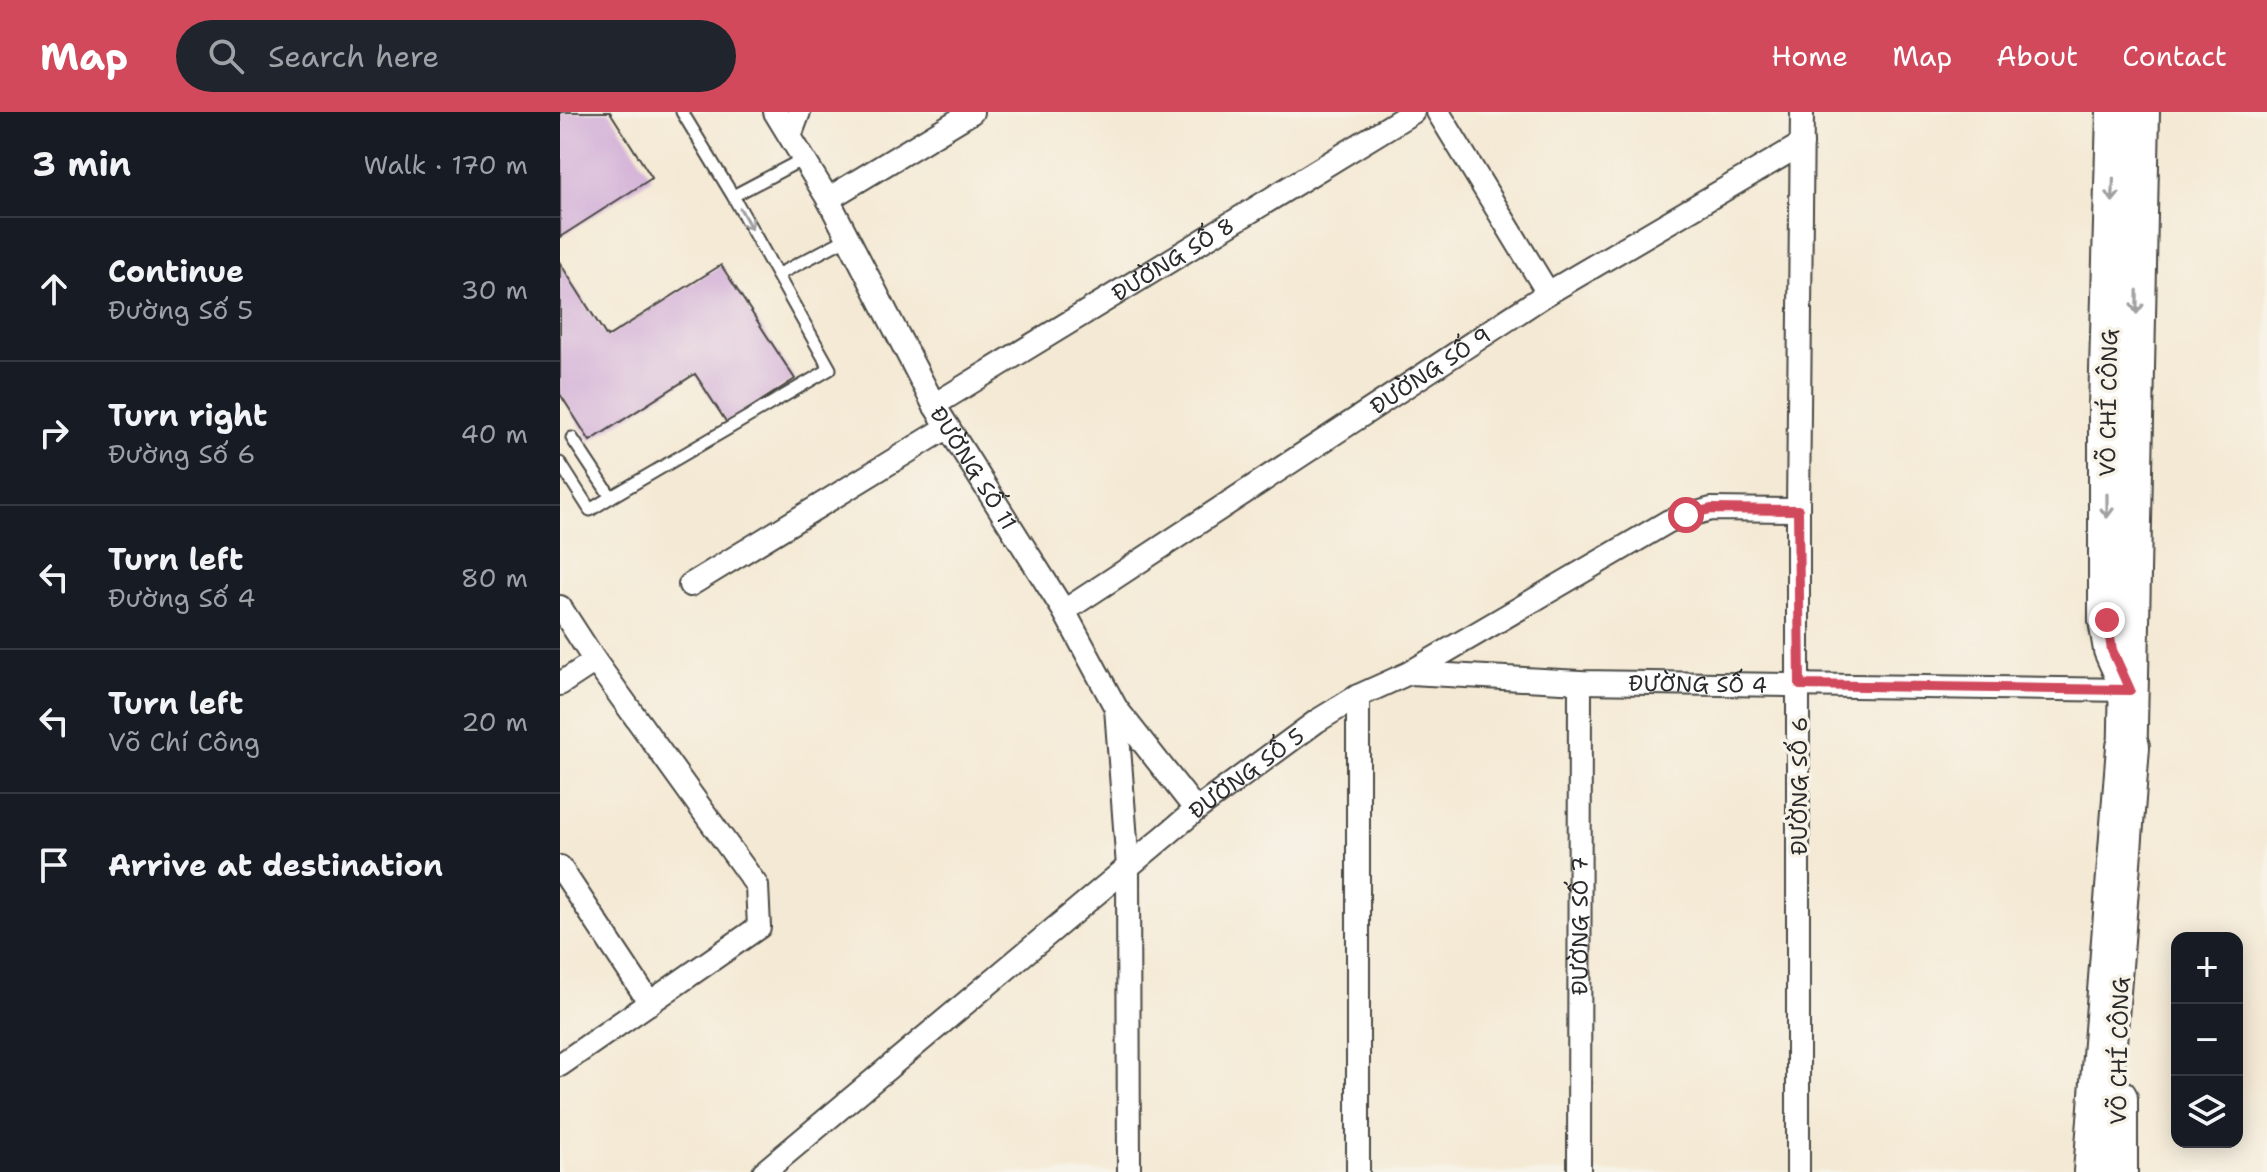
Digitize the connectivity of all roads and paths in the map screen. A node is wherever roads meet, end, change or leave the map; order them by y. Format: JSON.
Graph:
{"nodes":[{"id":1,"x":682,"y":112,"type":"edge"},
{"id":2,"x":775,"y":112,"type":"edge"},
{"id":3,"x":799,"y":112,"type":"edge"},
{"id":4,"x":972,"y":112,"type":"edge"},
{"id":5,"x":1413,"y":112,"type":"edge"},
{"id":6,"x":1438,"y":112,"type":"edge"},
{"id":7,"x":1802,"y":112,"type":"edge"},
{"id":8,"x":2115,"y":112,"type":"edge"},
{"id":9,"x":2140,"y":112,"type":"edge"},
{"id":10,"x":790,"y":136,"type":"junction"},
{"id":11,"x":1802,"y":144,"type":"junction"},
{"id":12,"x":803,"y":159,"type":"junction"},
{"id":13,"x":733,"y":196,"type":"junction"},
{"id":14,"x":828,"y":199,"type":"junction"},
{"id":15,"x":848,"y":238,"type":"junction"},
{"id":16,"x":777,"y":275,"type":"junction"},
{"id":17,"x":1548,"y":293,"type":"junction"},
{"id":18,"x":934,"y":405,"type":"junction"},
{"id":19,"x":948,"y":427,"type":"junction"},
{"id":20,"x":572,"y":438,"type":"dead end"},
{"id":21,"x":560,"y":463,"type":"edge"},
{"id":22,"x":611,"y":497,"type":"junction"},
{"id":23,"x":1798,"y":510,"type":"junction"},
{"id":24,"x":690,"y":585,"type":"dead end"},
{"id":25,"x":560,"y":607,"type":"edge"},
{"id":26,"x":1064,"y":611,"type":"junction"},
{"id":27,"x":595,"y":661,"type":"junction"},
{"id":28,"x":1409,"y":673,"type":"junction"},
{"id":29,"x":1580,"y":682,"type":"junction"},
{"id":30,"x":560,"y":684,"type":"edge"},
{"id":31,"x":1800,"y":685,"type":"junction"},
{"id":32,"x":2130,"y":690,"type":"junction"},
{"id":33,"x":1358,"y":696,"type":"junction"},
{"id":34,"x":1116,"y":708,"type":"junction"},
{"id":35,"x":2128,"y":747,"type":"junction"},
{"id":36,"x":1196,"y":810,"type":"junction"},
{"id":37,"x":560,"y":867,"type":"edge"},
{"id":38,"x":1128,"y":867,"type":"junction"},
{"id":39,"x":650,"y":1003,"type":"junction"},
{"id":40,"x":560,"y":1065,"type":"edge"},
{"id":41,"x":1128,"y":1171,"type":"edge"},
{"id":42,"x":764,"y":1172,"type":"edge"},
{"id":43,"x":1358,"y":1172,"type":"edge"},
{"id":44,"x":1579,"y":1172,"type":"edge"},
{"id":45,"x":1798,"y":1172,"type":"edge"},
{"id":46,"x":2095,"y":1172,"type":"edge"},
{"id":47,"x":2118,"y":1172,"type":"edge"}],
"edges":[{"from":1,"to":13,"type":"lane"},
{"from":2,"to":10,"type":"street","name":"ĐƯỜNG SỐ 11"},
{"from":3,"to":10,"type":"street"},
{"from":4,"to":14,"type":"street"},
{"from":5,"to":18,"type":"street","name":"ĐƯỜNG SỐ 8"},
{"from":6,"to":17,"type":"street"},
{"from":7,"to":11,"type":"street","name":"ĐƯỜNG SỐ 6"},
{"from":8,"to":32,"type":"main road","name":"VÕ CHÍ CÔNG","one_way":true},
{"from":9,"to":32,"type":"highway","name":"VÕ CHÍ CÔNG","one_way":true},
{"from":10,"to":12,"type":"street","name":"ĐƯỜNG SỐ 11"},
{"from":11,"to":17,"type":"street","name":"ĐƯỜNG SỐ 9"},
{"from":11,"to":23,"type":"street","name":"ĐƯỜNG SỐ 6"},
{"from":12,"to":13,"type":"lane"},
{"from":12,"to":14,"type":"street","name":"ĐƯỜNG SỐ 11"},
{"from":13,"to":16,"type":"lane","one_way":true},
{"from":14,"to":15,"type":"street","name":"ĐƯỜNG SỐ 11"},
{"from":15,"to":16,"type":"lane"},
{"from":15,"to":18,"type":"street","name":"ĐƯỜNG SỐ 11"},
{"from":16,"to":22,"type":"lane"},
{"from":17,"to":26,"type":"street","name":"ĐƯỜNG SỐ 9"},
{"from":18,"to":19,"type":"street","name":"ĐƯỜNG SỐ 11"},
{"from":19,"to":24,"type":"street"},
{"from":19,"to":26,"type":"street","name":"ĐƯỜNG SỐ 11"},
{"from":20,"to":22,"type":"lane"},
{"from":21,"to":22,"type":"lane"},
{"from":23,"to":28,"type":"street","name":"ĐƯỜNG SỐ 5"},
{"from":23,"to":31,"type":"street","name":"ĐƯỜNG SỐ 6"},
{"from":25,"to":27,"type":"street"},
{"from":26,"to":34,"type":"street","name":"ĐƯỜNG SỐ 11"},
{"from":27,"to":30,"type":"street"},
{"from":27,"to":39,"type":"street"},
{"from":28,"to":29,"type":"street","name":"ĐƯỜNG SỐ 4"},
{"from":28,"to":33,"type":"street","name":"ĐƯỜNG SỐ 5"},
{"from":29,"to":31,"type":"street","name":"ĐƯỜNG SỐ 4"},
{"from":29,"to":44,"type":"street","name":"ĐƯỜNG SỐ 7"},
{"from":31,"to":32,"type":"street","name":"ĐƯỜNG SỐ 4"},
{"from":31,"to":45,"type":"street","name":"ĐƯỜNG SỐ 6"},
{"from":32,"to":35,"type":"highway","name":"VÕ CHÍ CÔNG"},
{"from":33,"to":36,"type":"street","name":"ĐƯỜNG SỐ 5"},
{"from":33,"to":43,"type":"street"},
{"from":34,"to":36,"type":"street","name":"ĐƯỜNG SỐ 11"},
{"from":34,"to":38,"type":"street"},
{"from":35,"to":46,"type":"highway"},
{"from":35,"to":47,"type":"highway","name":"VÕ CHÍ CÔNG"},
{"from":36,"to":38,"type":"street","name":"ĐƯỜNG SỐ 5"},
{"from":37,"to":39,"type":"street"},
{"from":38,"to":41,"type":"street"},
{"from":38,"to":42,"type":"street","name":"ĐƯỜNG SỐ 5"},
{"from":39,"to":40,"type":"street"}]}
